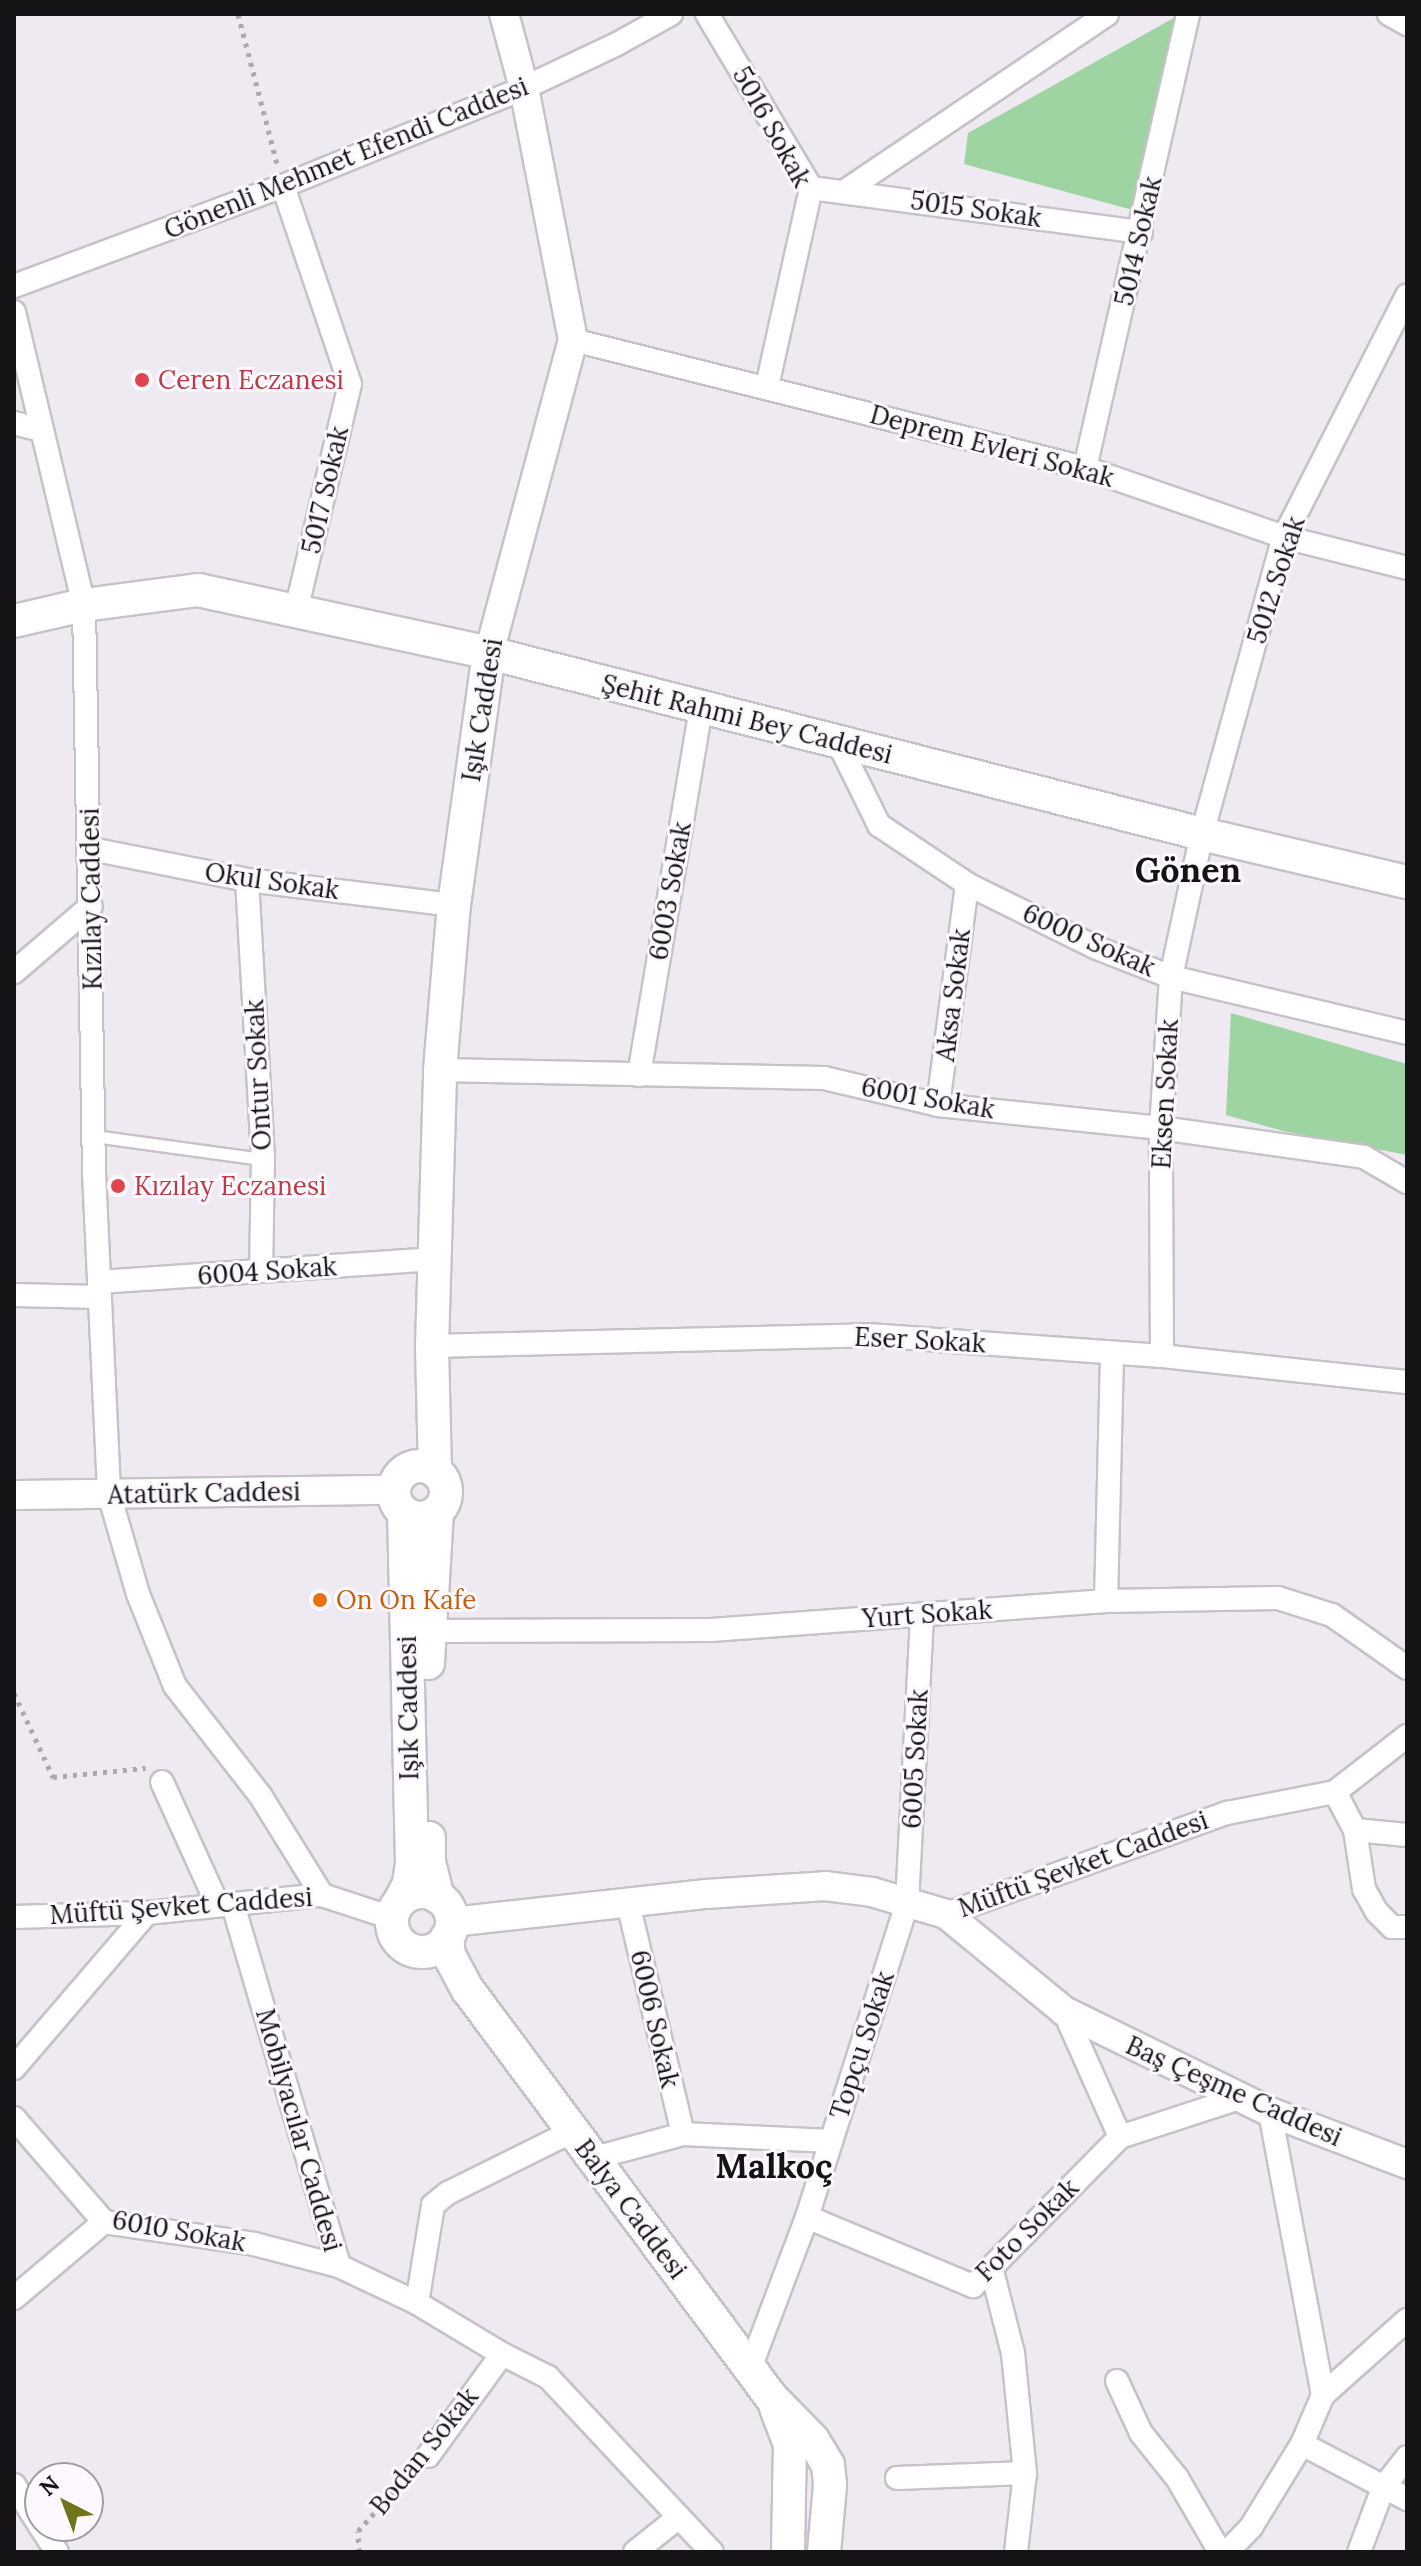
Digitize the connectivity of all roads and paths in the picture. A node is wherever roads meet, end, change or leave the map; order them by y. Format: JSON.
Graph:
{"nodes":[{"id":1,"x":238,"y":14,"type":"edge"},
{"id":2,"x":504,"y":14,"type":"edge"},
{"id":3,"x":671,"y":14,"type":"edge"},
{"id":4,"x":707,"y":14,"type":"edge"},
{"id":5,"x":1107,"y":14,"type":"edge"},
{"id":6,"x":1188,"y":14,"type":"edge"},
{"id":7,"x":1389,"y":14,"type":"edge"},
{"id":8,"x":1407,"y":24,"type":"edge"},
{"id":9,"x":524,"y":88,"type":"junction"},
{"id":10,"x":283,"y":186,"type":"junction"},
{"id":11,"x":811,"y":188,"type":"junction"},
{"id":12,"x":845,"y":191,"type":"junction"},
{"id":13,"x":1141,"y":232,"type":"junction"},
{"id":14,"x":14,"y":286,"type":"edge"},
{"id":15,"x":1407,"y":296,"type":"edge"},
{"id":16,"x":14,"y":312,"type":"edge"},
{"id":17,"x":573,"y":340,"type":"junction"},
{"id":18,"x":767,"y":387,"type":"junction"},
{"id":19,"x":14,"y":423,"type":"edge"},
{"id":20,"x":40,"y":430,"type":"junction"},
{"id":21,"x":1085,"y":468,"type":"junction"},
{"id":22,"x":1284,"y":537,"type":"junction"},
{"id":23,"x":1407,"y":568,"type":"edge"},
{"id":24,"x":84,"y":605,"type":"junction"},
{"id":25,"x":296,"y":611,"type":"junction"},
{"id":26,"x":14,"y":621,"type":"edge"},
{"id":27,"x":489,"y":653,"type":"junction"},
{"id":28,"x":701,"y":707,"type":"junction"},
{"id":29,"x":838,"y":742,"type":"junction"},
{"id":30,"x":1202,"y":834,"type":"junction"},
{"id":31,"x":91,"y":849,"type":"junction"},
{"id":32,"x":247,"y":880,"type":"junction"},
{"id":33,"x":1407,"y":882,"type":"edge"},
{"id":34,"x":967,"y":884,"type":"junction"},
{"id":35,"x":454,"y":905,"type":"junction"},
{"id":36,"x":91,"y":906,"type":"junction"},
{"id":37,"x":14,"y":972,"type":"edge"},
{"id":38,"x":1171,"y":977,"type":"junction"},
{"id":39,"x":1407,"y":1033,"type":"edge"},
{"id":40,"x":440,"y":1070,"type":"junction"},
{"id":41,"x":639,"y":1075,"type":"junction"},
{"id":42,"x":938,"y":1105,"type":"junction"},
{"id":43,"x":1161,"y":1128,"type":"junction"},
{"id":44,"x":94,"y":1136,"type":"junction"},
{"id":45,"x":263,"y":1159,"type":"junction"},
{"id":46,"x":1407,"y":1182,"type":"edge"},
{"id":47,"x":435,"y":1259,"type":"junction"},
{"id":48,"x":261,"y":1271,"type":"junction"},
{"id":49,"x":100,"y":1290,"type":"junction"},
{"id":50,"x":14,"y":1295,"type":"edge"},
{"id":51,"x":432,"y":1346,"type":"junction"},
{"id":52,"x":1112,"y":1354,"type":"junction"},
{"id":53,"x":1162,"y":1356,"type":"junction"},
{"id":54,"x":1407,"y":1382,"type":"edge"},
{"id":55,"x":435,"y":1471,"type":"junction"},
{"id":56,"x":400,"y":1492,"type":"junction"},
{"id":57,"x":109,"y":1494,"type":"junction"},
{"id":58,"x":14,"y":1495,"type":"edge"},
{"id":59,"x":437,"y":1512,"type":"junction"},
{"id":60,"x":1106,"y":1601,"type":"junction"},
{"id":61,"x":922,"y":1614,"type":"junction"},
{"id":62,"x":428,"y":1631,"type":"junction"},
{"id":63,"x":1407,"y":1668,"type":"edge"},
{"id":64,"x":14,"y":1693,"type":"edge"},
{"id":65,"x":1407,"y":1736,"type":"edge"},
{"id":66,"x":162,"y":1782,"type":"joint"},
{"id":67,"x":1335,"y":1792,"type":"junction"},
{"id":68,"x":1355,"y":1830,"type":"junction"},
{"id":69,"x":1407,"y":1835,"type":"edge"},
{"id":70,"x":322,"y":1895,"type":"junction"},
{"id":71,"x":628,"y":1903,"type":"junction"},
{"id":72,"x":907,"y":1903,"type":"junction"},
{"id":73,"x":225,"y":1904,"type":"junction"},
{"id":74,"x":396,"y":1909,"type":"junction"},
{"id":75,"x":147,"y":1913,"type":"junction"},
{"id":76,"x":946,"y":1914,"type":"junction"},
{"id":77,"x":14,"y":1917,"type":"edge"},
{"id":78,"x":446,"y":1919,"type":"junction"},
{"id":79,"x":1407,"y":1927,"type":"edge"},
{"id":80,"x":408,"y":1948,"type":"junction"},
{"id":81,"x":1064,"y":2011,"type":"junction"},
{"id":82,"x":490,"y":2021,"type":"junction"},
{"id":83,"x":14,"y":2068,"type":"edge"},
{"id":84,"x":1239,"y":2098,"type":"junction"},
{"id":85,"x":1270,"y":2112,"type":"junction"},
{"id":86,"x":14,"y":2118,"type":"edge"},
{"id":87,"x":573,"y":2131,"type":"junction"},
{"id":88,"x":683,"y":2134,"type":"junction"},
{"id":89,"x":1120,"y":2137,"type":"junction"},
{"id":90,"x":831,"y":2141,"type":"junction"},
{"id":91,"x":594,"y":2158,"type":"junction"},
{"id":92,"x":1407,"y":2164,"type":"edge"},
{"id":93,"x":807,"y":2217,"type":"junction"},
{"id":94,"x":104,"y":2222,"type":"junction"},
{"id":95,"x":339,"y":2266,"type":"junction"},
{"id":96,"x":991,"y":2267,"type":"junction"},
{"id":97,"x":14,"y":2298,"type":"edge"},
{"id":98,"x":417,"y":2303,"type":"junction"},
{"id":99,"x":1407,"y":2320,"type":"edge"},
{"id":100,"x":502,"y":2354,"type":"junction"},
{"id":101,"x":750,"y":2368,"type":"junction"},
{"id":102,"x":1117,"y":2381,"type":"dead end"},
{"id":103,"x":1323,"y":2395,"type":"junction"},
{"id":104,"x":771,"y":2397,"type":"junction"},
{"id":105,"x":1302,"y":2444,"type":"junction"},
{"id":106,"x":428,"y":2456,"type":"joint"},
{"id":107,"x":1407,"y":2457,"type":"edge"},
{"id":108,"x":1025,"y":2473,"type":"junction"},
{"id":109,"x":897,"y":2478,"type":"dead end"},
{"id":110,"x":1383,"y":2488,"type":"junction"},
{"id":111,"x":1407,"y":2499,"type":"edge"},
{"id":112,"x":679,"y":2517,"type":"junction"},
{"id":113,"x":359,"y":2552,"type":"edge"},
{"id":114,"x":635,"y":2552,"type":"edge"},
{"id":115,"x":712,"y":2552,"type":"edge"},
{"id":116,"x":788,"y":2552,"type":"edge"},
{"id":117,"x":824,"y":2552,"type":"edge"},
{"id":118,"x":1016,"y":2552,"type":"edge"},
{"id":119,"x":1220,"y":2552,"type":"edge"},
{"id":120,"x":1227,"y":2552,"type":"edge"},
{"id":121,"x":1359,"y":2552,"type":"edge"}],
"edges":[{"from":1,"to":10,"type":"path"},
{"from":2,"to":9,"type":"street","name":"Işık Caddesi"},
{"from":3,"to":9,"type":"street","name":"Gönenli Mehmet Efendi Caddesi"},
{"from":4,"to":11,"type":"street","name":"5016 Sokak"},
{"from":5,"to":12,"type":"street"},
{"from":6,"to":13,"type":"street","name":"5014 Sokak"},
{"from":7,"to":8,"type":"street"},
{"from":9,"to":10,"type":"street","name":"Gönenli Mehmet Efendi Caddesi"},
{"from":9,"to":17,"type":"street","name":"Işık Caddesi"},
{"from":10,"to":14,"type":"street","name":"Gönenli Mehmet Efendi Caddesi"},
{"from":10,"to":25,"type":"street","name":"5017 Sokak"},
{"from":11,"to":12,"type":"street","name":"5015 Sokak"},
{"from":11,"to":18,"type":"street","name":"5016 Sokak"},
{"from":12,"to":13,"type":"street","name":"5015 Sokak"},
{"from":13,"to":21,"type":"street","name":"5014 Sokak"},
{"from":15,"to":22,"type":"street","name":"5012 Sokak"},
{"from":16,"to":20,"type":"street","name":"Kızılay Caddesi"},
{"from":17,"to":18,"type":"street","name":"Deprem Evleri Sokak"},
{"from":17,"to":27,"type":"street","name":"Işık Caddesi"},
{"from":18,"to":21,"type":"street","name":"Deprem Evleri Sokak"},
{"from":19,"to":20,"type":"street"},
{"from":20,"to":24,"type":"street","name":"Kızılay Caddesi"},
{"from":21,"to":22,"type":"street","name":"Deprem Evleri Sokak"},
{"from":22,"to":23,"type":"street","name":"Deprem Evleri Sokak"},
{"from":22,"to":30,"type":"street","name":"5012 Sokak"},
{"from":24,"to":25,"type":"main road","name":"Şehit Rahmi Bey Caddesi"},
{"from":24,"to":26,"type":"main road","name":"Şehit Rahmi Bey Caddesi"},
{"from":24,"to":31,"type":"street","name":"Kızılay Caddesi"},
{"from":25,"to":27,"type":"main road","name":"Şehit Rahmi Bey Caddesi"},
{"from":27,"to":28,"type":"main road","name":"Şehit Rahmi Bey Caddesi"},
{"from":27,"to":35,"type":"main road","name":"Işık Caddesi"},
{"from":28,"to":29,"type":"main road","name":"Şehit Rahmi Bey Caddesi"},
{"from":28,"to":41,"type":"street","name":"6003 Sokak"},
{"from":29,"to":30,"type":"main road","name":"Şehit Rahmi Bey Caddesi"},
{"from":29,"to":34,"type":"street","name":"6000 Sokak"},
{"from":30,"to":33,"type":"main road","name":"Şehit Rahmi Bey Caddesi"},
{"from":30,"to":38,"type":"street","name":"Eksen Sokak"},
{"from":31,"to":32,"type":"street","name":"Okul Sokak"},
{"from":31,"to":36,"type":"street","name":"Kızılay Caddesi"},
{"from":32,"to":35,"type":"street","name":"Okul Sokak"},
{"from":32,"to":45,"type":"street","name":"Ontur Sokak"},
{"from":34,"to":38,"type":"street","name":"6000 Sokak"},
{"from":34,"to":42,"type":"street","name":"Aksa Sokak"},
{"from":35,"to":40,"type":"main road","name":"Işık Caddesi"},
{"from":36,"to":37,"type":"street"},
{"from":36,"to":44,"type":"street","name":"Kızılay Caddesi"},
{"from":38,"to":39,"type":"street","name":"6000 Sokak"},
{"from":38,"to":43,"type":"street","name":"Eksen Sokak"},
{"from":40,"to":41,"type":"street","name":"6001 Sokak"},
{"from":40,"to":47,"type":"main road","name":"Işık Caddesi"},
{"from":41,"to":42,"type":"street","name":"6001 Sokak"},
{"from":42,"to":43,"type":"street","name":"6001 Sokak"},
{"from":43,"to":46,"type":"street","name":"6001 Sokak"},
{"from":43,"to":53,"type":"street","name":"Eksen Sokak"},
{"from":44,"to":45,"type":"lane"},
{"from":44,"to":49,"type":"street","name":"Kızılay Caddesi"},
{"from":45,"to":48,"type":"street","name":"Ontur Sokak"},
{"from":47,"to":48,"type":"street","name":"6004 Sokak"},
{"from":47,"to":51,"type":"main road","name":"Işık Caddesi"},
{"from":48,"to":49,"type":"street","name":"6004 Sokak"},
{"from":49,"to":50,"type":"street","name":"6004 Sokak"},
{"from":49,"to":57,"type":"street","name":"Kızılay Caddesi"},
{"from":51,"to":52,"type":"street","name":"Eser Sokak"},
{"from":51,"to":55,"type":"main road","name":"Işık Caddesi"},
{"from":51,"to":56,"type":"main road","name":"Işık Caddesi"},
{"from":52,"to":53,"type":"street","name":"Eser Sokak"},
{"from":52,"to":60,"type":"street"},
{"from":53,"to":54,"type":"street","name":"Eser Sokak"},
{"from":55,"to":56,"type":"main road"},
{"from":55,"to":59,"type":"main road","name":"Işık Caddesi"},
{"from":56,"to":57,"type":"street","name":"Atatürk Caddesi"},
{"from":56,"to":59,"type":"main road"},
{"from":56,"to":74,"type":"main road","name":"Işık Caddesi"},
{"from":57,"to":58,"type":"street","name":"Atatürk Caddesi"},
{"from":57,"to":70,"type":"street","name":"Kızılay Caddesi"},
{"from":59,"to":62,"type":"main road","name":"Işık Caddesi"},
{"from":60,"to":61,"type":"street","name":"Yurt Sokak"},
{"from":60,"to":63,"type":"street","name":"Yurt Sokak"},
{"from":61,"to":62,"type":"street","name":"Yurt Sokak"},
{"from":61,"to":72,"type":"street","name":"6005 Sokak"},
{"from":62,"to":78,"type":"main road","name":"Işık Caddesi"},
{"from":64,"to":66,"type":"path"},
{"from":65,"to":67,"type":"street"},
{"from":66,"to":73,"type":"street","name":"Mobilyacılar Caddesi"},
{"from":67,"to":68,"type":"street"},
{"from":67,"to":76,"type":"street","name":"Müftü Şevket Caddesi"},
{"from":68,"to":69,"type":"street"},
{"from":68,"to":79,"type":"street"},
{"from":70,"to":73,"type":"street","name":"Müftü Şevket Caddesi"},
{"from":70,"to":74,"type":"street","name":"Müftü Şevket Caddesi"},
{"from":71,"to":72,"type":"street","name":"Müftü Şevket Caddesi"},
{"from":71,"to":78,"type":"street","name":"Müftü Şevket Caddesi"},
{"from":71,"to":88,"type":"street","name":"6006 Sokak"},
{"from":72,"to":76,"type":"street","name":"Müftü Şevket Caddesi"},
{"from":72,"to":90,"type":"street","name":"Topçu Sokak"},
{"from":73,"to":75,"type":"street","name":"Müftü Şevket Caddesi"},
{"from":73,"to":95,"type":"street","name":"Mobilyacılar Caddesi"},
{"from":74,"to":78,"type":"main road","name":"Müftü Şevket Caddesi"},
{"from":74,"to":80,"type":"main road"},
{"from":75,"to":77,"type":"street","name":"Müftü Şevket Caddesi"},
{"from":75,"to":83,"type":"street"},
{"from":76,"to":81,"type":"street","name":"Baş Çeşme Caddesi"},
{"from":78,"to":80,"type":"main road","name":"Müftü Şevket Caddesi"},
{"from":78,"to":82,"type":"main road","name":"Balya Caddesi"},
{"from":80,"to":82,"type":"main road","name":"Balya Caddesi"},
{"from":81,"to":84,"type":"street","name":"Baş Çeşme Caddesi"},
{"from":81,"to":89,"type":"street","name":"Baş Çeşme Caddesi"},
{"from":82,"to":87,"type":"main road","name":"Balya Caddesi"},
{"from":84,"to":85,"type":"street","name":"Baş Çeşme Caddesi"},
{"from":84,"to":89,"type":"street","name":"Foto Sokak"},
{"from":85,"to":92,"type":"street","name":"Baş Çeşme Caddesi"},
{"from":85,"to":103,"type":"street"},
{"from":86,"to":94,"type":"street","name":"6010 Sokak"},
{"from":87,"to":91,"type":"main road","name":"Balya Caddesi"},
{"from":87,"to":98,"type":"street"},
{"from":88,"to":90,"type":"street"},
{"from":88,"to":91,"type":"street"},
{"from":89,"to":96,"type":"street","name":"Foto Sokak"},
{"from":90,"to":93,"type":"street","name":"Topçu Sokak"},
{"from":91,"to":101,"type":"main road","name":"Balya Caddesi"},
{"from":93,"to":96,"type":"street","name":"Foto Sokak"},
{"from":93,"to":101,"type":"street","name":"Topçu Sokak"},
{"from":94,"to":95,"type":"street","name":"6010 Sokak"},
{"from":94,"to":97,"type":"street"},
{"from":95,"to":98,"type":"street","name":"Mobilyacılar Caddesi"},
{"from":96,"to":108,"type":"street"},
{"from":98,"to":100,"type":"street","name":"Mobilyacılar Caddesi"},
{"from":99,"to":103,"type":"street"},
{"from":100,"to":106,"type":"street","name":"Bodan Sokak"},
{"from":100,"to":112,"type":"street","name":"Mobilyacılar Caddesi"},
{"from":101,"to":104,"type":"main road","name":"Balya Caddesi"},
{"from":102,"to":119,"type":"street"},
{"from":103,"to":105,"type":"street"},
{"from":104,"to":116,"type":"main road","name":"Balya Caddesi"},
{"from":104,"to":117,"type":"main road","name":"Balya Caddesi"},
{"from":105,"to":110,"type":"street"},
{"from":105,"to":120,"type":"street"},
{"from":106,"to":113,"type":"path","name":"Bodan Sokak"},
{"from":107,"to":110,"type":"street"},
{"from":108,"to":109,"type":"street"},
{"from":108,"to":118,"type":"street"},
{"from":110,"to":111,"type":"street"},
{"from":110,"to":121,"type":"street"},
{"from":112,"to":114,"type":"street"},
{"from":112,"to":115,"type":"street","name":"Mobilyacılar Caddesi"}]}
